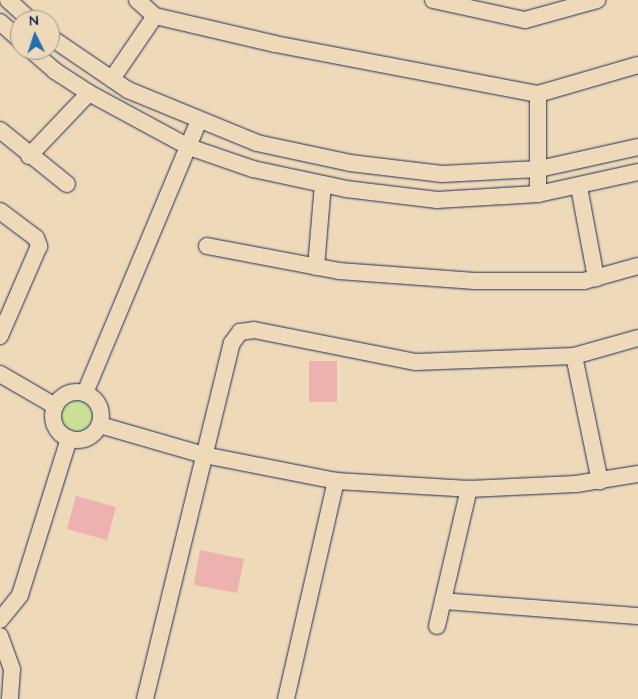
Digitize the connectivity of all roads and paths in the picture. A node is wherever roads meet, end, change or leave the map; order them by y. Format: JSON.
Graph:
{"nodes":[{"id":1,"x":8,"y":0,"type":"edge"},
{"id":2,"x":137,"y":0,"type":"edge"},
{"id":3,"x":432,"y":0,"type":"edge"},
{"id":4,"x":597,"y":0,"type":"edge"},
{"id":5,"x":19,"y":10,"type":"edge"},
{"id":6,"x":155,"y":16,"type":"junction"},
{"id":7,"x":0,"y":22,"type":"edge"},
{"id":8,"x":10,"y":31,"type":"edge"},
{"id":9,"x":60,"y":44,"type":"edge"},
{"id":10,"x":42,"y":60,"type":"edge"},
{"id":11,"x":638,"y":65,"type":"edge"},
{"id":12,"x":112,"y":79,"type":"junction"},
{"id":13,"x":89,"y":93,"type":"junction"},
{"id":14,"x":538,"y":94,"type":"junction"},
{"id":15,"x":200,"y":120,"type":"junction"},
{"id":16,"x":0,"y":130,"type":"edge"},
{"id":17,"x":189,"y":147,"type":"junction"},
{"id":18,"x":638,"y":147,"type":"edge"},
{"id":19,"x":29,"y":156,"type":"junction"},
{"id":20,"x":539,"y":169,"type":"junction"},
{"id":21,"x":638,"y":172,"type":"edge"},
{"id":22,"x":67,"y":184,"type":"dead end"},
{"id":23,"x":323,"y":184,"type":"junction"},
{"id":24,"x":580,"y":187,"type":"junction"},
{"id":25,"x":538,"y":194,"type":"junction"},
{"id":26,"x":0,"y":211,"type":"edge"},
{"id":27,"x":207,"y":246,"type":"dead end"},
{"id":28,"x":638,"y":266,"type":"edge"},
{"id":29,"x":316,"y":267,"type":"junction"},
{"id":30,"x":596,"y":278,"type":"junction"},
{"id":31,"x":0,"y":336,"type":"edge"},
{"id":32,"x":638,"y":338,"type":"edge"},
{"id":33,"x":574,"y":356,"type":"junction"},
{"id":34,"x":0,"y":374,"type":"edge"},
{"id":35,"x":85,"y":393,"type":"junction"},
{"id":36,"x":55,"y":406,"type":"junction"},
{"id":37,"x":100,"y":426,"type":"junction"},
{"id":38,"x":69,"y":439,"type":"junction"},
{"id":39,"x":204,"y":455,"type":"junction"},
{"id":40,"x":638,"y":474,"type":"edge"},
{"id":41,"x":336,"y":481,"type":"junction"},
{"id":42,"x":600,"y":481,"type":"junction"},
{"id":43,"x":469,"y":489,"type":"junction"},
{"id":44,"x":443,"y":601,"type":"junction"},
{"id":45,"x":638,"y":616,"type":"edge"},
{"id":46,"x":0,"y":620,"type":"edge"},
{"id":47,"x":437,"y":626,"type":"dead end"},
{"id":48,"x":0,"y":636,"type":"edge"},
{"id":49,"x":10,"y":699,"type":"edge"},
{"id":50,"x":145,"y":699,"type":"edge"},
{"id":51,"x":286,"y":699,"type":"edge"}],
"edges":[{"from":1,"to":5,"type":"street"},
{"from":2,"to":6,"type":"street"},
{"from":3,"to":4,"type":"street"},
{"from":6,"to":12,"type":"street"},
{"from":6,"to":14,"type":"street"},
{"from":7,"to":8,"type":"street"},
{"from":9,"to":12,"type":"street"},
{"from":10,"to":13,"type":"street"},
{"from":11,"to":14,"type":"street"},
{"from":12,"to":15,"type":"street"},
{"from":13,"to":17,"type":"street"},
{"from":13,"to":19,"type":"street"},
{"from":14,"to":20,"type":"street"},
{"from":15,"to":17,"type":"street"},
{"from":15,"to":20,"type":"street"},
{"from":16,"to":19,"type":"street"},
{"from":17,"to":23,"type":"street"},
{"from":17,"to":35,"type":"street"},
{"from":18,"to":20,"type":"street"},
{"from":19,"to":22,"type":"street"},
{"from":20,"to":25,"type":"street"},
{"from":21,"to":24,"type":"street"},
{"from":23,"to":25,"type":"street"},
{"from":23,"to":29,"type":"street"},
{"from":24,"to":25,"type":"street"},
{"from":24,"to":30,"type":"street"},
{"from":26,"to":31,"type":"street"},
{"from":27,"to":29,"type":"street"},
{"from":28,"to":30,"type":"street"},
{"from":29,"to":30,"type":"street"},
{"from":32,"to":33,"type":"street"},
{"from":33,"to":39,"type":"street"},
{"from":33,"to":42,"type":"street"},
{"from":34,"to":36,"type":"street"},
{"from":35,"to":36,"type":"street"},
{"from":35,"to":37,"type":"street"},
{"from":36,"to":38,"type":"street"},
{"from":37,"to":38,"type":"street"},
{"from":37,"to":39,"type":"street"},
{"from":38,"to":46,"type":"street"},
{"from":39,"to":41,"type":"street"},
{"from":39,"to":50,"type":"street"},
{"from":40,"to":42,"type":"street"},
{"from":41,"to":43,"type":"street"},
{"from":41,"to":51,"type":"street"},
{"from":42,"to":43,"type":"street"},
{"from":43,"to":44,"type":"street"},
{"from":44,"to":45,"type":"street"},
{"from":44,"to":47,"type":"street"},
{"from":48,"to":49,"type":"street"}]}
